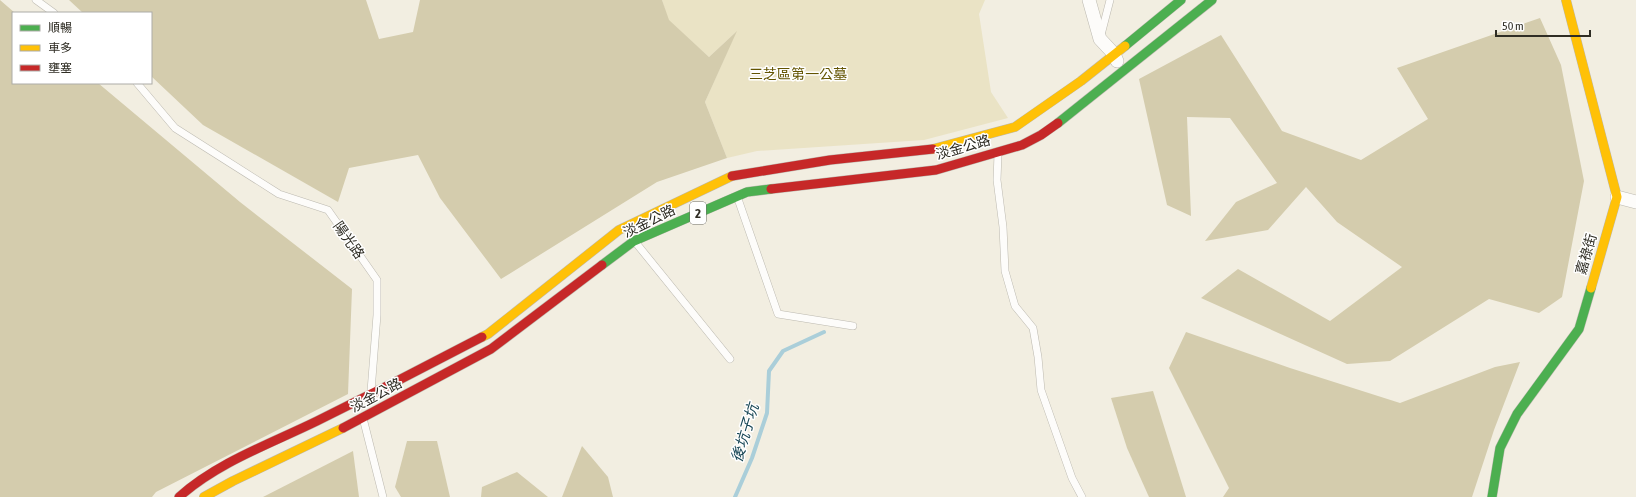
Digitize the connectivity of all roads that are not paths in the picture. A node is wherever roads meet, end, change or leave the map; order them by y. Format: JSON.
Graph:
{"nodes":[{"id":1,"x":36,"y":0,"type":"edge"},
{"id":2,"x":1089,"y":0,"type":"edge"},
{"id":3,"x":1110,"y":0,"type":"edge"},
{"id":4,"x":1182,"y":0,"type":"edge"},
{"id":5,"x":1212,"y":0,"type":"edge"},
{"id":6,"x":1566,"y":0,"type":"edge"},
{"id":7,"x":53,"y":12,"type":"edge"},
{"id":8,"x":1100,"y":39,"type":"junction"},
{"id":9,"x":1114,"y":54,"type":"junction"},
{"id":10,"x":1122,"y":72,"type":"junction"},
{"id":11,"x":138,"y":84,"type":"edge"},
{"id":12,"x":998,"y":151,"type":"junction"},
{"id":13,"x":799,"y":175,"type":"junction"},
{"id":14,"x":737,"y":197,"type":"junction"},
{"id":15,"x":1617,"y":197,"type":"junction"},
{"id":16,"x":1636,"y":202,"type":"edge"},
{"id":17,"x":634,"y":241,"type":"junction"},
{"id":18,"x":853,"y":326,"type":"dead end"},
{"id":19,"x":730,"y":359,"type":"dead end"},
{"id":20,"x":371,"y":395,"type":"junction"},
{"id":21,"x":363,"y":419,"type":"junction"},
{"id":22,"x":179,"y":497,"type":"edge"},
{"id":23,"x":204,"y":497,"type":"edge"},
{"id":24,"x":383,"y":497,"type":"edge"},
{"id":25,"x":1082,"y":497,"type":"edge"},
{"id":26,"x":1492,"y":497,"type":"edge"}],
"edges":[{"from":1,"to":7,"type":"lane"},
{"from":2,"to":8,"type":"street"},
{"from":3,"to":8,"type":"lane"},
{"from":4,"to":9,"type":"main road","name":"淡金公路","number":"2"},
{"from":5,"to":10,"type":"main road","name":"淡金公路","number":"2"},
{"from":6,"to":15,"type":"main road"},
{"from":8,"to":9,"type":"street"},
{"from":9,"to":10,"type":"street"},
{"from":9,"to":13,"type":"main road","name":"淡金公路","number":"2"},
{"from":10,"to":12,"type":"main road","name":"淡金公路","number":"2"},
{"from":11,"to":20,"type":"lane","name":"陽光路"},
{"from":12,"to":13,"type":"main road","name":"淡金公路","number":"2"},
{"from":12,"to":25,"type":"lane"},
{"from":13,"to":14,"type":"main road","name":"淡金公路","number":"2"},
{"from":13,"to":20,"type":"main road","name":"淡金公路","number":"2"},
{"from":14,"to":17,"type":"main road","name":"淡金公路","number":"2"},
{"from":14,"to":18,"type":"lane"},
{"from":15,"to":16,"type":"street"},
{"from":15,"to":26,"type":"main road","name":"嘉祿街"},
{"from":17,"to":19,"type":"lane"},
{"from":17,"to":21,"type":"main road","name":"淡金公路","number":"2"},
{"from":20,"to":21,"type":"lane","name":"陽光路"},
{"from":20,"to":22,"type":"main road","name":"淡金公路","number":"2"},
{"from":21,"to":23,"type":"main road","name":"淡金公路","number":"2"},
{"from":21,"to":24,"type":"lane"}]}
